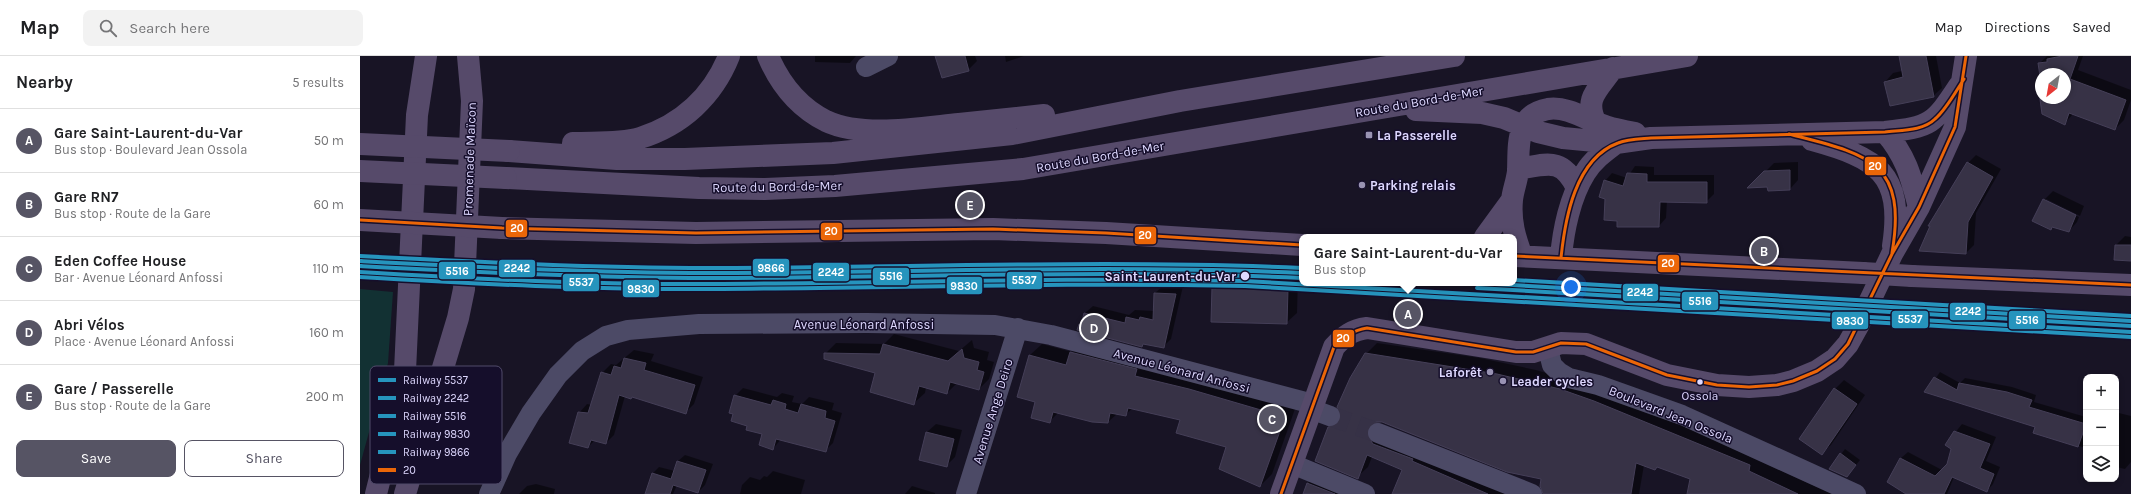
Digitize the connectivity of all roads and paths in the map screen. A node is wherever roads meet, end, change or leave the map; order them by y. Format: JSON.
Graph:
{"nodes":[{"id":1,"x":426,"y":56,"type":"edge"},
{"id":2,"x":468,"y":56,"type":"edge"},
{"id":3,"x":729,"y":56,"type":"edge"},
{"id":4,"x":768,"y":56,"type":"edge"},
{"id":5,"x":888,"y":56,"type":"edge"},
{"id":6,"x":1454,"y":56,"type":"edge"},
{"id":7,"x":1687,"y":56,"type":"edge"},
{"id":8,"x":1966,"y":56,"type":"edge"},
{"id":9,"x":866,"y":66,"type":"dead end"},
{"id":10,"x":1613,"y":68,"type":"junction"},
{"id":11,"x":1964,"y":79,"type":"junction"},
{"id":12,"x":1180,"y":101,"type":"junction"},
{"id":13,"x":1381,"y":107,"type":"junction"},
{"id":14,"x":1596,"y":123,"type":"junction"},
{"id":15,"x":1523,"y":126,"type":"junction"},
{"id":16,"x":1885,"y":132,"type":"junction"},
{"id":17,"x":1789,"y":134,"type":"junction"},
{"id":18,"x":1651,"y":138,"type":"junction"},
{"id":19,"x":1616,"y":143,"type":"junction"},
{"id":20,"x":360,"y":144,"type":"edge"},
{"id":21,"x":519,"y":152,"type":"junction"},
{"id":22,"x":1518,"y":169,"type":"junction"},
{"id":23,"x":360,"y":171,"type":"edge"},
{"id":24,"x":1577,"y":188,"type":"junction"},
{"id":25,"x":1512,"y":200,"type":"junction"},
{"id":26,"x":1919,"y":207,"type":"junction"},
{"id":27,"x":360,"y":220,"type":"edge"},
{"id":28,"x":1487,"y":234,"type":"edge"},
{"id":29,"x":1514,"y":234,"type":"edge"},
{"id":30,"x":1299,"y":245,"type":"edge"},
{"id":31,"x":1892,"y":254,"type":"junction"},
{"id":32,"x":1518,"y":256,"type":"edge"},
{"id":33,"x":1561,"y":258,"type":"junction"},
{"id":34,"x":2131,"y":285,"type":"edge"},
{"id":35,"x":1018,"y":328,"type":"junction"},
{"id":36,"x":1548,"y":349,"type":"junction"},
{"id":37,"x":405,"y":366,"type":"edge"},
{"id":38,"x":444,"y":366,"type":"edge"},
{"id":39,"x":1318,"y":409,"type":"junction"},
{"id":40,"x":1378,"y":433,"type":"tunnel mouth"},
{"id":41,"x":1292,"y":464,"type":"junction"},
{"id":42,"x":502,"y":465,"type":"edge"},
{"id":43,"x":379,"y":484,"type":"edge"},
{"id":44,"x":408,"y":484,"type":"edge"},
{"id":45,"x":494,"y":484,"type":"edge"},
{"id":46,"x":376,"y":494,"type":"edge"},
{"id":47,"x":405,"y":494,"type":"edge"},
{"id":48,"x":489,"y":494,"type":"edge"},
{"id":49,"x":966,"y":494,"type":"edge"},
{"id":50,"x":1281,"y":494,"type":"edge"},
{"id":51,"x":1365,"y":494,"type":"edge"},
{"id":52,"x":1532,"y":494,"type":"edge"},
{"id":53,"x":1856,"y":494,"type":"edge"}],
"edges":[{"from":1,"to":37,"type":"main road"},
{"from":2,"to":38,"type":"main road","name":"Promenade Maïcon"},
{"from":3,"to":21,"type":"main road"},
{"from":4,"to":12,"type":"main road"},
{"from":5,"to":9,"type":"street"},
{"from":6,"to":12,"type":"main road"},
{"from":7,"to":10,"type":"main road","name":"Route du Bord-de-Mer"},
{"from":8,"to":11,"type":"main road"},
{"from":10,"to":13,"type":"main road","name":"Route du Bord-de-Mer"},
{"from":10,"to":14,"type":"main road"},
{"from":11,"to":16,"type":"main road"},
{"from":11,"to":26,"type":"main road"},
{"from":12,"to":21,"type":"main road"},
{"from":13,"to":15,"type":"main road"},
{"from":13,"to":23,"type":"main road","name":"Route du Bord-de-Mer","bridge":true},
{"from":14,"to":15,"type":"main road"},
{"from":14,"to":18,"type":"main road"},
{"from":15,"to":19,"type":"main road"},
{"from":15,"to":22,"type":"main road"},
{"from":16,"to":17,"type":"main road"},
{"from":16,"to":26,"type":"main road"},
{"from":17,"to":18,"type":"main road"},
{"from":17,"to":31,"type":"main road"},
{"from":18,"to":19,"type":"main road"},
{"from":19,"to":24,"type":"main road"},
{"from":20,"to":21,"type":"main road","bridge":true},
{"from":22,"to":24,"type":"main road"},
{"from":22,"to":25,"type":"main road"},
{"from":24,"to":33,"type":"main road"},
{"from":25,"to":28,"type":"main road"},
{"from":25,"to":29,"type":"main road"},
{"from":26,"to":31,"type":"main road"},
{"from":27,"to":30,"type":"main road","bridge":true},
{"from":31,"to":36,"type":"main road"},
{"from":32,"to":33,"type":"main road"},
{"from":33,"to":34,"type":"main road","bridge":true},
{"from":35,"to":39,"type":"street","name":"Avenue Léonard Anfossi"},
{"from":35,"to":42,"type":"street","name":"Avenue Léonard Anfossi"},
{"from":35,"to":49,"type":"street","name":"Avenue Ange Deiro"},
{"from":36,"to":39,"type":"main road"},
{"from":36,"to":53,"type":"street","name":"Boulevard Jean Ossola"},
{"from":39,"to":41,"type":"main road"},
{"from":40,"to":52,"type":"street"},
{"from":41,"to":50,"type":"main road"},
{"from":41,"to":51,"type":"street"},
{"from":43,"to":46,"type":"main road"},
{"from":44,"to":47,"type":"main road","name":"Promenade Maïcon"},
{"from":45,"to":48,"type":"street","name":"Avenue Léonard Anfossi"}]}
